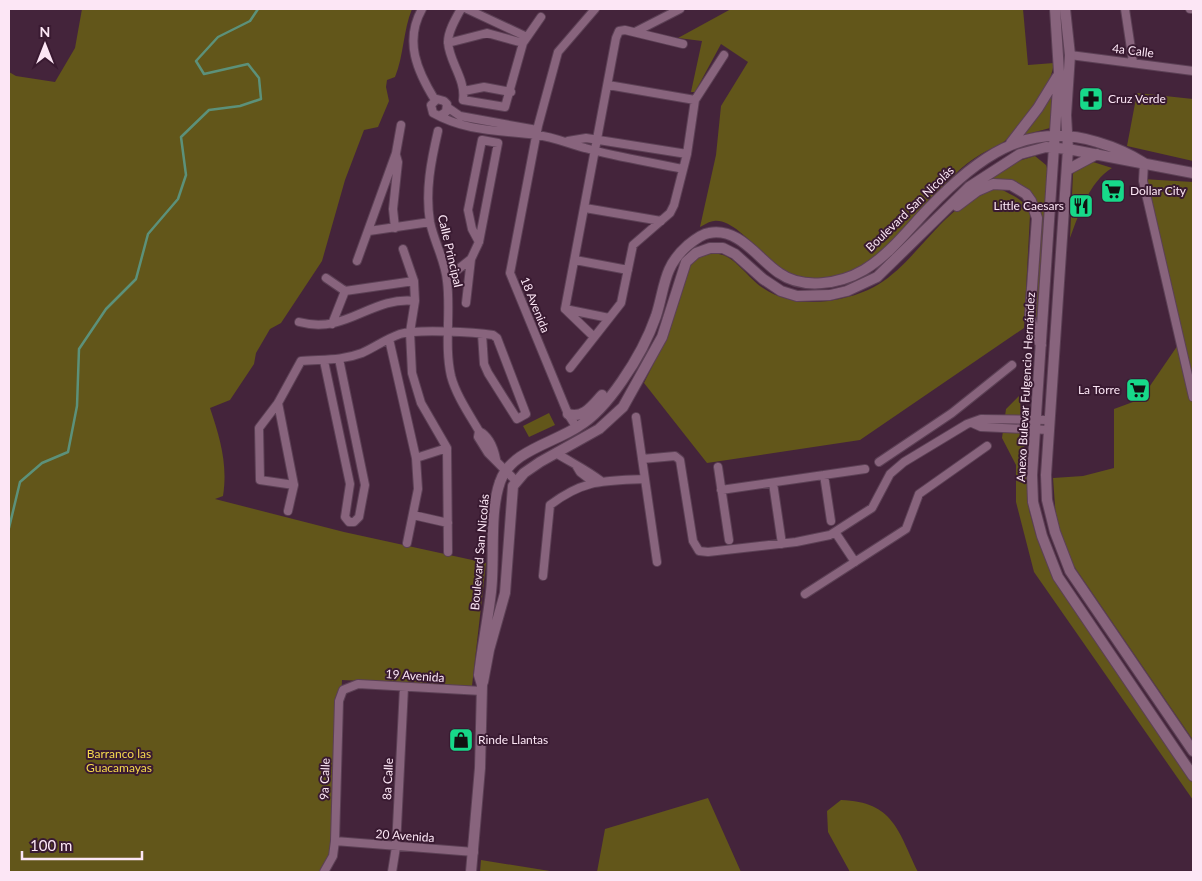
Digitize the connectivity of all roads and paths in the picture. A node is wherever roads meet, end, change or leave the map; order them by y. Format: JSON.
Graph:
{"nodes":[{"id":1,"x":422,"y":9,"type":"edge"},
{"id":2,"x":461,"y":9,"type":"edge"},
{"id":3,"x":467,"y":9,"type":"edge"},
{"id":4,"x":595,"y":9,"type":"edge"},
{"id":5,"x":680,"y":9,"type":"edge"},
{"id":6,"x":1055,"y":9,"type":"edge"},
{"id":7,"x":1065,"y":9,"type":"edge"},
{"id":8,"x":1126,"y":9,"type":"edge"},
{"id":9,"x":541,"y":17,"type":"dead end"},
{"id":10,"x":635,"y":32,"type":"junction"},
{"id":11,"x":525,"y":40,"type":"junction"},
{"id":12,"x":448,"y":43,"type":"junction"},
{"id":13,"x":683,"y":44,"type":"dead end"},
{"id":14,"x":724,"y":55,"type":"dead end"},
{"id":15,"x":1070,"y":55,"type":"junction"},
{"id":16,"x":1133,"y":62,"type":"junction"},
{"id":17,"x":1193,"y":71,"type":"edge"},
{"id":18,"x":1060,"y":72,"type":"junction"},
{"id":19,"x":608,"y":85,"type":"junction"},
{"id":20,"x":464,"y":91,"type":"junction"},
{"id":21,"x":510,"y":92,"type":"junction"},
{"id":22,"x":434,"y":100,"type":"junction"},
{"id":23,"x":695,"y":100,"type":"junction"},
{"id":24,"x":447,"y":107,"type":"junction"},
{"id":25,"x":441,"y":115,"type":"junction"},
{"id":26,"x":401,"y":125,"type":"dead end"},
{"id":27,"x":537,"y":130,"type":"junction"},
{"id":28,"x":438,"y":131,"type":"dead end"},
{"id":29,"x":1054,"y":134,"type":"junction"},
{"id":30,"x":1068,"y":135,"type":"junction"},
{"id":31,"x":599,"y":140,"type":"junction"},
{"id":32,"x":566,"y":141,"type":"junction"},
{"id":33,"x":1007,"y":147,"type":"junction"},
{"id":34,"x":1054,"y":147,"type":"junction"},
{"id":35,"x":1068,"y":149,"type":"junction"},
{"id":36,"x":596,"y":151,"type":"junction"},
{"id":37,"x":396,"y":153,"type":"junction"},
{"id":38,"x":687,"y":154,"type":"junction"},
{"id":39,"x":1098,"y":154,"type":"junction"},
{"id":40,"x":1144,"y":163,"type":"junction"},
{"id":41,"x":683,"y":169,"type":"junction"},
{"id":42,"x":1067,"y":170,"type":"junction"},
{"id":43,"x":1193,"y":173,"type":"edge"},
{"id":44,"x":585,"y":208,"type":"junction"},
{"id":45,"x":661,"y":221,"type":"junction"},
{"id":46,"x":430,"y":222,"type":"junction"},
{"id":47,"x":395,"y":228,"type":"junction"},
{"id":48,"x":369,"y":231,"type":"junction"},
{"id":49,"x":925,"y":231,"type":"junction"},
{"id":50,"x":479,"y":242,"type":"junction"},
{"id":51,"x":403,"y":249,"type":"dead end"},
{"id":52,"x":471,"y":259,"type":"junction"},
{"id":53,"x":575,"y":260,"type":"junction"},
{"id":54,"x":357,"y":261,"type":"dead end"},
{"id":55,"x":628,"y":270,"type":"junction"},
{"id":56,"x":326,"y":278,"type":"dead end"},
{"id":57,"x":447,"y":278,"type":"junction"},
{"id":58,"x":414,"y":281,"type":"junction"},
{"id":59,"x":345,"y":291,"type":"junction"},
{"id":60,"x":415,"y":301,"type":"junction"},
{"id":61,"x":466,"y":303,"type":"dead end"},
{"id":62,"x":566,"y":309,"type":"junction"},
{"id":63,"x":609,"y":318,"type":"junction"},
{"id":64,"x":654,"y":321,"type":"junction"},
{"id":65,"x":299,"y":322,"type":"dead end"},
{"id":66,"x":332,"y":324,"type":"junction"},
{"id":67,"x":410,"y":332,"type":"junction"},
{"id":68,"x":448,"y":333,"type":"junction"},
{"id":69,"x":482,"y":334,"type":"junction"},
{"id":70,"x":594,"y":337,"type":"junction"},
{"id":71,"x":389,"y":339,"type":"junction"},
{"id":72,"x":1041,"y":346,"type":"junction"},
{"id":73,"x":339,"y":359,"type":"junction"},
{"id":74,"x":324,"y":361,"type":"junction"},
{"id":75,"x":1012,"y":365,"type":"dead end"},
{"id":76,"x":570,"y":368,"type":"dead end"},
{"id":77,"x":1193,"y":397,"type":"edge"},
{"id":78,"x":278,"y":403,"type":"junction"},
{"id":79,"x":568,"y":414,"type":"junction"},
{"id":80,"x":636,"y":417,"type":"dead end"},
{"id":81,"x":354,"y":422,"type":"junction"},
{"id":82,"x":1035,"y":424,"type":"junction"},
{"id":83,"x":1049,"y":425,"type":"junction"},
{"id":84,"x":339,"y":426,"type":"junction"},
{"id":85,"x":577,"y":428,"type":"junction"},
{"id":86,"x":987,"y":446,"type":"dead end"},
{"id":87,"x":904,"y":447,"type":"junction"},
{"id":88,"x":447,"y":448,"type":"junction"},
{"id":89,"x":559,"y":452,"type":"junction"},
{"id":90,"x":416,"y":458,"type":"junction"},
{"id":91,"x":910,"y":458,"type":"junction"},
{"id":92,"x":642,"y":459,"type":"junction"},
{"id":93,"x":880,"y":462,"type":"dead end"},
{"id":94,"x":718,"y":467,"type":"dead end"},
{"id":95,"x":865,"y":469,"type":"dead end"},
{"id":96,"x":506,"y":471,"type":"junction"},
{"id":97,"x":824,"y":475,"type":"junction"},
{"id":98,"x":645,"y":479,"type":"junction"},
{"id":99,"x":516,"y":481,"type":"junction"},
{"id":100,"x":597,"y":482,"type":"junction"},
{"id":101,"x":773,"y":483,"type":"junction"},
{"id":102,"x":294,"y":485,"type":"junction"},
{"id":103,"x":721,"y":490,"type":"junction"},
{"id":104,"x":288,"y":511,"type":"dead end"},
{"id":105,"x":413,"y":515,"type":"junction"},
{"id":106,"x":831,"y":521,"type":"dead end"},
{"id":107,"x":448,"y":524,"type":"junction"},
{"id":108,"x":836,"y":532,"type":"junction"},
{"id":109,"x":729,"y":540,"type":"dead end"},
{"id":110,"x":407,"y":544,"type":"dead end"},
{"id":111,"x":782,"y":544,"type":"junction"},
{"id":112,"x":448,"y":552,"type":"dead end"},
{"id":113,"x":657,"y":562,"type":"dead end"},
{"id":114,"x":855,"y":562,"type":"junction"},
{"id":115,"x":543,"y":576,"type":"dead end"},
{"id":116,"x":806,"y":594,"type":"dead end"},
{"id":117,"x":347,"y":686,"type":"joint"},
{"id":118,"x":404,"y":687,"type":"junction"},
{"id":119,"x":482,"y":688,"type":"junction"},
{"id":120,"x":1193,"y":751,"type":"edge"},
{"id":121,"x":1193,"y":776,"type":"edge"},
{"id":122,"x":335,"y":841,"type":"junction"},
{"id":123,"x":396,"y":847,"type":"junction"},
{"id":124,"x":474,"y":852,"type":"junction"},
{"id":125,"x":324,"y":872,"type":"edge"},
{"id":126,"x":392,"y":872,"type":"edge"},
{"id":127,"x":471,"y":872,"type":"edge"}],
"edges":[{"from":1,"to":22,"type":"street"},
{"from":2,"to":12,"type":"street"},
{"from":3,"to":11,"type":"street"},
{"from":4,"to":27,"type":"street","name":"18 Avenida"},
{"from":5,"to":10,"type":"street"},
{"from":6,"to":18,"type":"main road","name":"Anexo Bulevar Fulgencio Hernández"},
{"from":7,"to":15,"type":"main road","name":"Anexo Bulevar Fulgencio Hernández"},
{"from":8,"to":16,"type":"street"},
{"from":9,"to":11,"type":"street"},
{"from":10,"to":13,"type":"street"},
{"from":10,"to":19,"type":"street"},
{"from":11,"to":12,"type":"street"},
{"from":11,"to":21,"type":"street"},
{"from":12,"to":20,"type":"street"},
{"from":14,"to":23,"type":"street"},
{"from":15,"to":16,"type":"street","name":"4a Calle"},
{"from":15,"to":30,"type":"main road","name":"Anexo Bulevar Fulgencio Hernández"},
{"from":16,"to":17,"type":"street","name":"4a Calle"},
{"from":18,"to":29,"type":"main road","name":"Anexo Bulevar Fulgencio Hernández"},
{"from":18,"to":33,"type":"main road"},
{"from":19,"to":23,"type":"street"},
{"from":19,"to":31,"type":"street"},
{"from":20,"to":21,"type":"street"},
{"from":20,"to":21,"type":"street"},
{"from":22,"to":24,"type":"street"},
{"from":22,"to":25,"type":"street"},
{"from":23,"to":38,"type":"street"},
{"from":24,"to":25,"type":"street"},
{"from":24,"to":27,"type":"street"},
{"from":25,"to":27,"type":"street"},
{"from":26,"to":37,"type":"street"},
{"from":27,"to":32,"type":"street"},
{"from":27,"to":79,"type":"street","name":"18 Avenida"},
{"from":28,"to":46,"type":"street","name":"Calle Principal"},
{"from":29,"to":30,"type":"main road","name":"Boulevard San Nicolás"},
{"from":29,"to":33,"type":"main road","name":"Boulevard San Nicolás"},
{"from":29,"to":34,"type":"main road","name":"Anexo Bulevar Fulgencio Hernández"},
{"from":30,"to":35,"type":"main road","name":"Anexo Bulevar Fulgencio Hernández"},
{"from":30,"to":40,"type":"main road","name":"Boulevard San Nicolás"},
{"from":31,"to":32,"type":"street"},
{"from":31,"to":36,"type":"street"},
{"from":31,"to":38,"type":"street"},
{"from":32,"to":36,"type":"street"},
{"from":33,"to":64,"type":"main road","name":"Boulevard San Nicolás"},
{"from":34,"to":35,"type":"main road","name":"Boulevard San Nicolás"},
{"from":34,"to":49,"type":"main road","name":"Boulevard San Nicolás"},
{"from":34,"to":72,"type":"main road","name":"Anexo Bulevar Fulgencio Hernández"},
{"from":35,"to":39,"type":"main road","name":"Boulevard San Nicolás"},
{"from":35,"to":42,"type":"main road","name":"Anexo Bulevar Fulgencio Hernández"},
{"from":36,"to":41,"type":"street"},
{"from":36,"to":44,"type":"street"},
{"from":37,"to":47,"type":"street"},
{"from":37,"to":48,"type":"street"},
{"from":38,"to":41,"type":"street"},
{"from":39,"to":40,"type":"main road","name":"Boulevard San Nicolás"},
{"from":39,"to":42,"type":"main road"},
{"from":40,"to":43,"type":"main road"},
{"from":40,"to":77,"type":"street"},
{"from":41,"to":45,"type":"street"},
{"from":42,"to":83,"type":"main road","name":"Anexo Bulevar Fulgencio Hernández"},
{"from":44,"to":45,"type":"street"},
{"from":44,"to":53,"type":"street"},
{"from":45,"to":55,"type":"street"},
{"from":46,"to":47,"type":"street"},
{"from":46,"to":57,"type":"street","name":"Calle Principal"},
{"from":47,"to":48,"type":"street"},
{"from":48,"to":54,"type":"street"},
{"from":49,"to":72,"type":"main road"},
{"from":49,"to":89,"type":"main road","name":"Boulevard San Nicolás"},
{"from":50,"to":50,"type":"street"},
{"from":50,"to":52,"type":"street"},
{"from":51,"to":58,"type":"street"},
{"from":52,"to":57,"type":"street"},
{"from":52,"to":61,"type":"street"},
{"from":53,"to":55,"type":"street"},
{"from":53,"to":62,"type":"street"},
{"from":55,"to":63,"type":"street"},
{"from":56,"to":59,"type":"street"},
{"from":57,"to":68,"type":"street","name":"Calle Principal"},
{"from":58,"to":59,"type":"street"},
{"from":58,"to":60,"type":"street"},
{"from":59,"to":66,"type":"street"},
{"from":60,"to":66,"type":"street"},
{"from":60,"to":67,"type":"street"},
{"from":62,"to":63,"type":"street"},
{"from":62,"to":70,"type":"street"},
{"from":63,"to":70,"type":"street"},
{"from":64,"to":79,"type":"main road"},
{"from":64,"to":85,"type":"main road","name":"Boulevard San Nicolás"},
{"from":65,"to":66,"type":"street"},
{"from":67,"to":68,"type":"street"},
{"from":67,"to":71,"type":"street"},
{"from":67,"to":88,"type":"street"},
{"from":68,"to":69,"type":"street"},
{"from":68,"to":96,"type":"street","name":"Calle Principal"},
{"from":69,"to":69,"type":"street"},
{"from":70,"to":76,"type":"street"},
{"from":71,"to":73,"type":"street"},
{"from":71,"to":90,"type":"street"},
{"from":72,"to":82,"type":"main road","name":"Anexo Bulevar Fulgencio Hernández"},
{"from":73,"to":74,"type":"street"},
{"from":73,"to":81,"type":"street"},
{"from":74,"to":78,"type":"street"},
{"from":74,"to":84,"type":"street"},
{"from":75,"to":87,"type":"street"},
{"from":78,"to":102,"type":"street"},
{"from":78,"to":102,"type":"street"},
{"from":79,"to":85,"type":"street","name":"18 Avenida"},
{"from":80,"to":92,"type":"street"},
{"from":81,"to":84,"type":"street"},
{"from":81,"to":84,"type":"street"},
{"from":82,"to":83,"type":"street"},
{"from":82,"to":91,"type":"street"},
{"from":82,"to":121,"type":"main road","name":"Anexo Bulevar Fulgencio Hernández"},
{"from":83,"to":120,"type":"main road","name":"Anexo Bulevar Fulgencio Hernández"},
{"from":85,"to":89,"type":"main road"},
{"from":85,"to":96,"type":"main road","name":"Boulevard San Nicolás"},
{"from":86,"to":114,"type":"street"},
{"from":87,"to":91,"type":"street"},
{"from":87,"to":93,"type":"street"},
{"from":88,"to":90,"type":"street"},
{"from":88,"to":107,"type":"street"},
{"from":89,"to":99,"type":"main road","name":"Boulevard San Nicolás"},
{"from":89,"to":100,"type":"street"},
{"from":90,"to":105,"type":"street"},
{"from":91,"to":108,"type":"street"},
{"from":92,"to":98,"type":"street"},
{"from":92,"to":111,"type":"street"},
{"from":94,"to":103,"type":"street"},
{"from":95,"to":97,"type":"street"},
{"from":96,"to":99,"type":"street","name":"Calle Principal"},
{"from":96,"to":119,"type":"main road","name":"Boulevard San Nicolás"},
{"from":97,"to":101,"type":"street"},
{"from":97,"to":106,"type":"street"},
{"from":98,"to":100,"type":"street"},
{"from":98,"to":113,"type":"street"},
{"from":99,"to":119,"type":"main road","name":"Boulevard San Nicolás"},
{"from":100,"to":115,"type":"street"},
{"from":101,"to":103,"type":"street"},
{"from":101,"to":111,"type":"street"},
{"from":102,"to":104,"type":"street"},
{"from":103,"to":109,"type":"street"},
{"from":105,"to":107,"type":"street"},
{"from":105,"to":110,"type":"street"},
{"from":107,"to":112,"type":"street"},
{"from":108,"to":111,"type":"street"},
{"from":108,"to":114,"type":"street"},
{"from":114,"to":116,"type":"street"},
{"from":117,"to":118,"type":"street","name":"19 Avenida"},
{"from":117,"to":122,"type":"street","name":"9a Calle"},
{"from":118,"to":119,"type":"street","name":"19 Avenida"},
{"from":118,"to":123,"type":"street","name":"8a Calle"},
{"from":119,"to":124,"type":"main road","name":"Boulevard San Nicolás"},
{"from":122,"to":123,"type":"street","name":"20 Avenida"},
{"from":122,"to":125,"type":"street","name":"9a Calle"},
{"from":123,"to":124,"type":"street","name":"20 Avenida"},
{"from":123,"to":126,"type":"street","name":"8a Calle"},
{"from":124,"to":127,"type":"main road","name":"Boulevard San Nicolás"}]}
